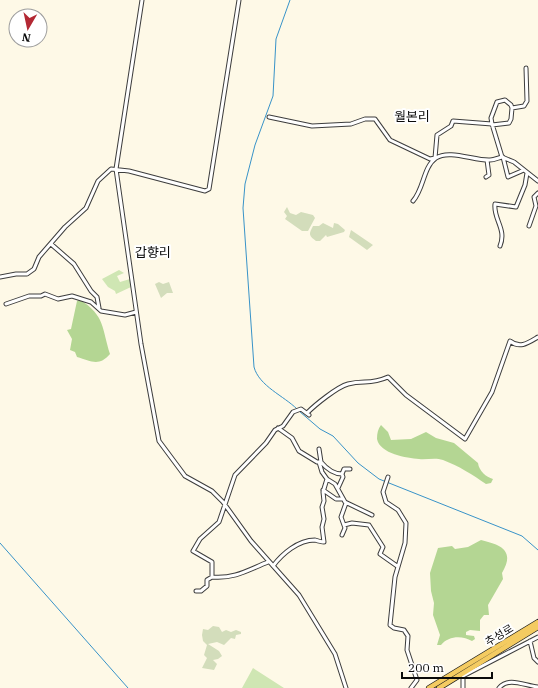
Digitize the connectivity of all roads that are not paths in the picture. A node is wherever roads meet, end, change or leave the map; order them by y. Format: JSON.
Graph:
{"nodes":[{"id":1,"x":142,"y":0,"type":"edge"},
{"id":2,"x":239,"y":0,"type":"edge"},
{"id":3,"x":526,"y":68,"type":"dead end"},
{"id":4,"x":512,"y":108,"type":"junction"},
{"id":5,"x":269,"y":117,"type":"dead end"},
{"id":6,"x":492,"y":124,"type":"junction"},
{"id":7,"x":503,"y":157,"type":"junction"},
{"id":8,"x":435,"y":158,"type":"junction"},
{"id":9,"x":487,"y":160,"type":"junction"},
{"id":10,"x":116,"y":169,"type":"junction"},
{"id":11,"x":526,"y":172,"type":"junction"},
{"id":12,"x":486,"y":177,"type":"dead end"},
{"id":13,"x":538,"y":181,"type":"edge"},
{"id":14,"x":538,"y":193,"type":"edge"},
{"id":15,"x":412,"y":201,"type":"dead end"},
{"id":16,"x":529,"y":226,"type":"dead end"},
{"id":17,"x":50,"y":244,"type":"junction"},
{"id":18,"x":500,"y":246,"type":"dead end"},
{"id":19,"x":0,"y":277,"type":"edge"},
{"id":20,"x":6,"y":304,"type":"dead end"},
{"id":21,"x":99,"y":308,"type":"junction"},
{"id":22,"x":136,"y":312,"type":"junction"},
{"id":23,"x":538,"y":337,"type":"edge"},
{"id":24,"x":278,"y":428,"type":"junction"},
{"id":25,"x":319,"y":449,"type":"dead end"},
{"id":26,"x":320,"y":462,"type":"junction"},
{"id":27,"x":350,"y":469,"type":"dead end"},
{"id":28,"x":342,"y":474,"type":"junction"},
{"id":29,"x":387,"y":478,"type":"dead end"},
{"id":30,"x":327,"y":479,"type":"junction"},
{"id":31,"x":338,"y":489,"type":"junction"},
{"id":32,"x":323,"y":490,"type":"junction"},
{"id":33,"x":342,"y":499,"type":"junction"},
{"id":34,"x":346,"y":502,"type":"junction"},
{"id":35,"x":225,"y":504,"type":"junction"},
{"id":36,"x":372,"y":516,"type":"dead end"},
{"id":37,"x":344,"y":525,"type":"junction"},
{"id":38,"x":342,"y":535,"type":"dead end"},
{"id":39,"x":268,"y":562,"type":"junction"},
{"id":40,"x":273,"y":566,"type":"junction"},
{"id":41,"x":397,"y":566,"type":"junction"},
{"id":42,"x":212,"y":577,"type":"junction"},
{"id":43,"x":196,"y":591,"type":"dead end"},
{"id":44,"x":538,"y":622,"type":"edge"},
{"id":45,"x":538,"y":627,"type":"edge"},
{"id":46,"x":538,"y":637,"type":"edge"},
{"id":47,"x":530,"y":641,"type":"junction"},
{"id":48,"x":538,"y":662,"type":"edge"},
{"id":49,"x":538,"y":687,"type":"edge"},
{"id":50,"x":346,"y":688,"type":"edge"},
{"id":51,"x":411,"y":688,"type":"edge"},
{"id":52,"x":429,"y":688,"type":"edge"},
{"id":53,"x":439,"y":688,"type":"edge"},
{"id":54,"x":463,"y":688,"type":"edge"},
{"id":55,"x":499,"y":688,"type":"edge"}],
"edges":[{"from":1,"to":10,"type":"street"},
{"from":2,"to":10,"type":"street"},
{"from":3,"to":4,"type":"street"},
{"from":4,"to":6,"type":"street"},
{"from":4,"to":6,"type":"street"},
{"from":5,"to":8,"type":"street"},
{"from":6,"to":7,"type":"street"},
{"from":6,"to":8,"type":"street"},
{"from":7,"to":9,"type":"street"},
{"from":7,"to":11,"type":"street"},
{"from":7,"to":11,"type":"street"},
{"from":8,"to":9,"type":"street"},
{"from":8,"to":15,"type":"street"},
{"from":9,"to":12,"type":"street"},
{"from":10,"to":17,"type":"street"},
{"from":10,"to":22,"type":"street"},
{"from":11,"to":13,"type":"street"},
{"from":11,"to":18,"type":"street"},
{"from":14,"to":16,"type":"street"},
{"from":17,"to":19,"type":"street"},
{"from":17,"to":21,"type":"street"},
{"from":20,"to":21,"type":"street"},
{"from":21,"to":22,"type":"street"},
{"from":22,"to":35,"type":"street"},
{"from":23,"to":24,"type":"street"},
{"from":24,"to":26,"type":"street"},
{"from":24,"to":35,"type":"street"},
{"from":25,"to":26,"type":"street"},
{"from":26,"to":28,"type":"street"},
{"from":26,"to":30,"type":"street"},
{"from":27,"to":28,"type":"street"},
{"from":28,"to":31,"type":"street"},
{"from":29,"to":41,"type":"street"},
{"from":30,"to":31,"type":"street"},
{"from":30,"to":32,"type":"street"},
{"from":31,"to":33,"type":"street"},
{"from":32,"to":33,"type":"street"},
{"from":32,"to":40,"type":"street"},
{"from":33,"to":34,"type":"street"},
{"from":34,"to":36,"type":"street"},
{"from":34,"to":37,"type":"street"},
{"from":35,"to":39,"type":"street"},
{"from":35,"to":42,"type":"street"},
{"from":37,"to":38,"type":"street"},
{"from":37,"to":41,"type":"street"},
{"from":39,"to":40,"type":"street"},
{"from":39,"to":42,"type":"street"},
{"from":40,"to":50,"type":"street"},
{"from":41,"to":51,"type":"street"},
{"from":42,"to":43,"type":"street"},
{"from":44,"to":52,"type":"main road","name":"추성로"},
{"from":45,"to":53,"type":"main road","name":"추성로"},
{"from":46,"to":47,"type":"street"},
{"from":47,"to":48,"type":"street"},
{"from":47,"to":54,"type":"street"},
{"from":49,"to":55,"type":"street"}]}
